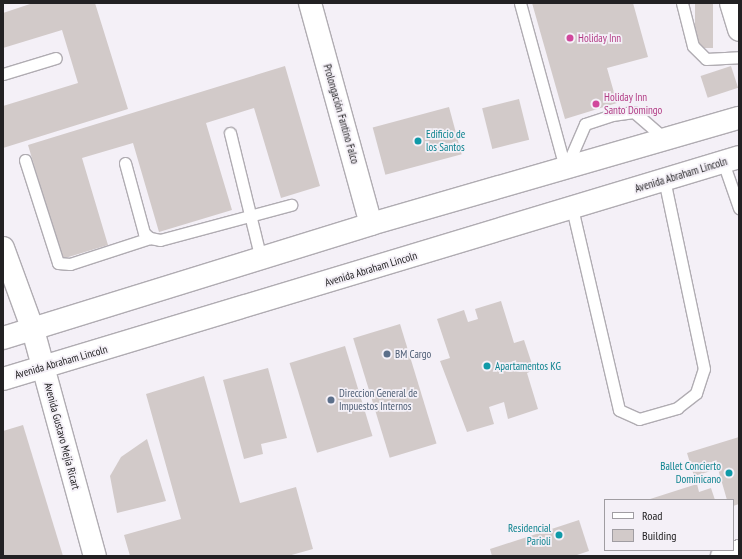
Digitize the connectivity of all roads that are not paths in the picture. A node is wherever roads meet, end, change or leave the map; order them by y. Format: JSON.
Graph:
{"nodes":[{"id":1,"x":310,"y":3,"type":"edge"},
{"id":2,"x":520,"y":3,"type":"edge"},
{"id":3,"x":682,"y":3,"type":"edge"},
{"id":4,"x":731,"y":3,"type":"edge"},
{"id":5,"x":739,"y":30,"type":"edge"},
{"id":6,"x":739,"y":57,"type":"edge"},
{"id":7,"x":56,"y":58,"type":"dead end"},
{"id":8,"x":3,"y":74,"type":"edge"},
{"id":9,"x":739,"y":118,"type":"edge"},
{"id":10,"x":230,"y":133,"type":"dead end"},
{"id":11,"x":665,"y":139,"type":"junction"},
{"id":12,"x":25,"y":160,"type":"dead end"},
{"id":13,"x":731,"y":160,"type":"edge"},
{"id":14,"x":125,"y":163,"type":"dead end"},
{"id":15,"x":565,"y":168,"type":"junction"},
{"id":16,"x":664,"y":180,"type":"junction"},
{"id":17,"x":290,"y":205,"type":"dead end"},
{"id":18,"x":572,"y":208,"type":"junction"},
{"id":19,"x":739,"y":208,"type":"edge"},
{"id":20,"x":251,"y":217,"type":"junction"},
{"id":21,"x":371,"y":224,"type":"junction"},
{"id":22,"x":150,"y":238,"type":"junction"},
{"id":23,"x":3,"y":248,"type":"edge"},
{"id":24,"x":261,"y":259,"type":"junction"},
{"id":25,"x":33,"y":330,"type":"junction"},
{"id":26,"x":3,"y":338,"type":"edge"},
{"id":27,"x":43,"y":368,"type":"junction"},
{"id":28,"x":3,"y":379,"type":"edge"},
{"id":29,"x":739,"y":551,"type":"edge"},
{"id":30,"x":95,"y":556,"type":"edge"},
{"id":31,"x":722,"y":556,"type":"edge"}],
"edges":[{"from":1,"to":21,"type":"main road","name":"Prolongación Fantino Falco"},
{"from":2,"to":15,"type":"lane"},
{"from":3,"to":6,"type":"lane"},
{"from":4,"to":5,"type":"main road"},
{"from":7,"to":8,"type":"lane"},
{"from":9,"to":11,"type":"main road"},
{"from":10,"to":20,"type":"lane"},
{"from":11,"to":15,"type":"main road"},
{"from":11,"to":15,"type":"lane"},
{"from":12,"to":22,"type":"lane"},
{"from":13,"to":16,"type":"main road","name":"Avenida Abraham Lincoln"},
{"from":13,"to":19,"type":"lane"},
{"from":14,"to":22,"type":"lane"},
{"from":15,"to":21,"type":"main road"},
{"from":16,"to":18,"type":"main road","name":"Avenida Abraham Lincoln"},
{"from":16,"to":18,"type":"lane"},
{"from":17,"to":20,"type":"lane"},
{"from":18,"to":27,"type":"main road","name":"Avenida Abraham Lincoln"},
{"from":20,"to":22,"type":"lane"},
{"from":20,"to":24,"type":"lane"},
{"from":21,"to":24,"type":"main road"},
{"from":23,"to":25,"type":"main road","name":"Avenida Gustavo Mejía Ricart"},
{"from":24,"to":25,"type":"main road"},
{"from":25,"to":26,"type":"main road"},
{"from":25,"to":27,"type":"main road","name":"Avenida Gustavo Mejía Ricart"},
{"from":27,"to":28,"type":"main road","name":"Avenida Abraham Lincoln"},
{"from":27,"to":30,"type":"main road","name":"Avenida Gustavo Mejía Ricart"},
{"from":29,"to":31,"type":"main road"}]}
